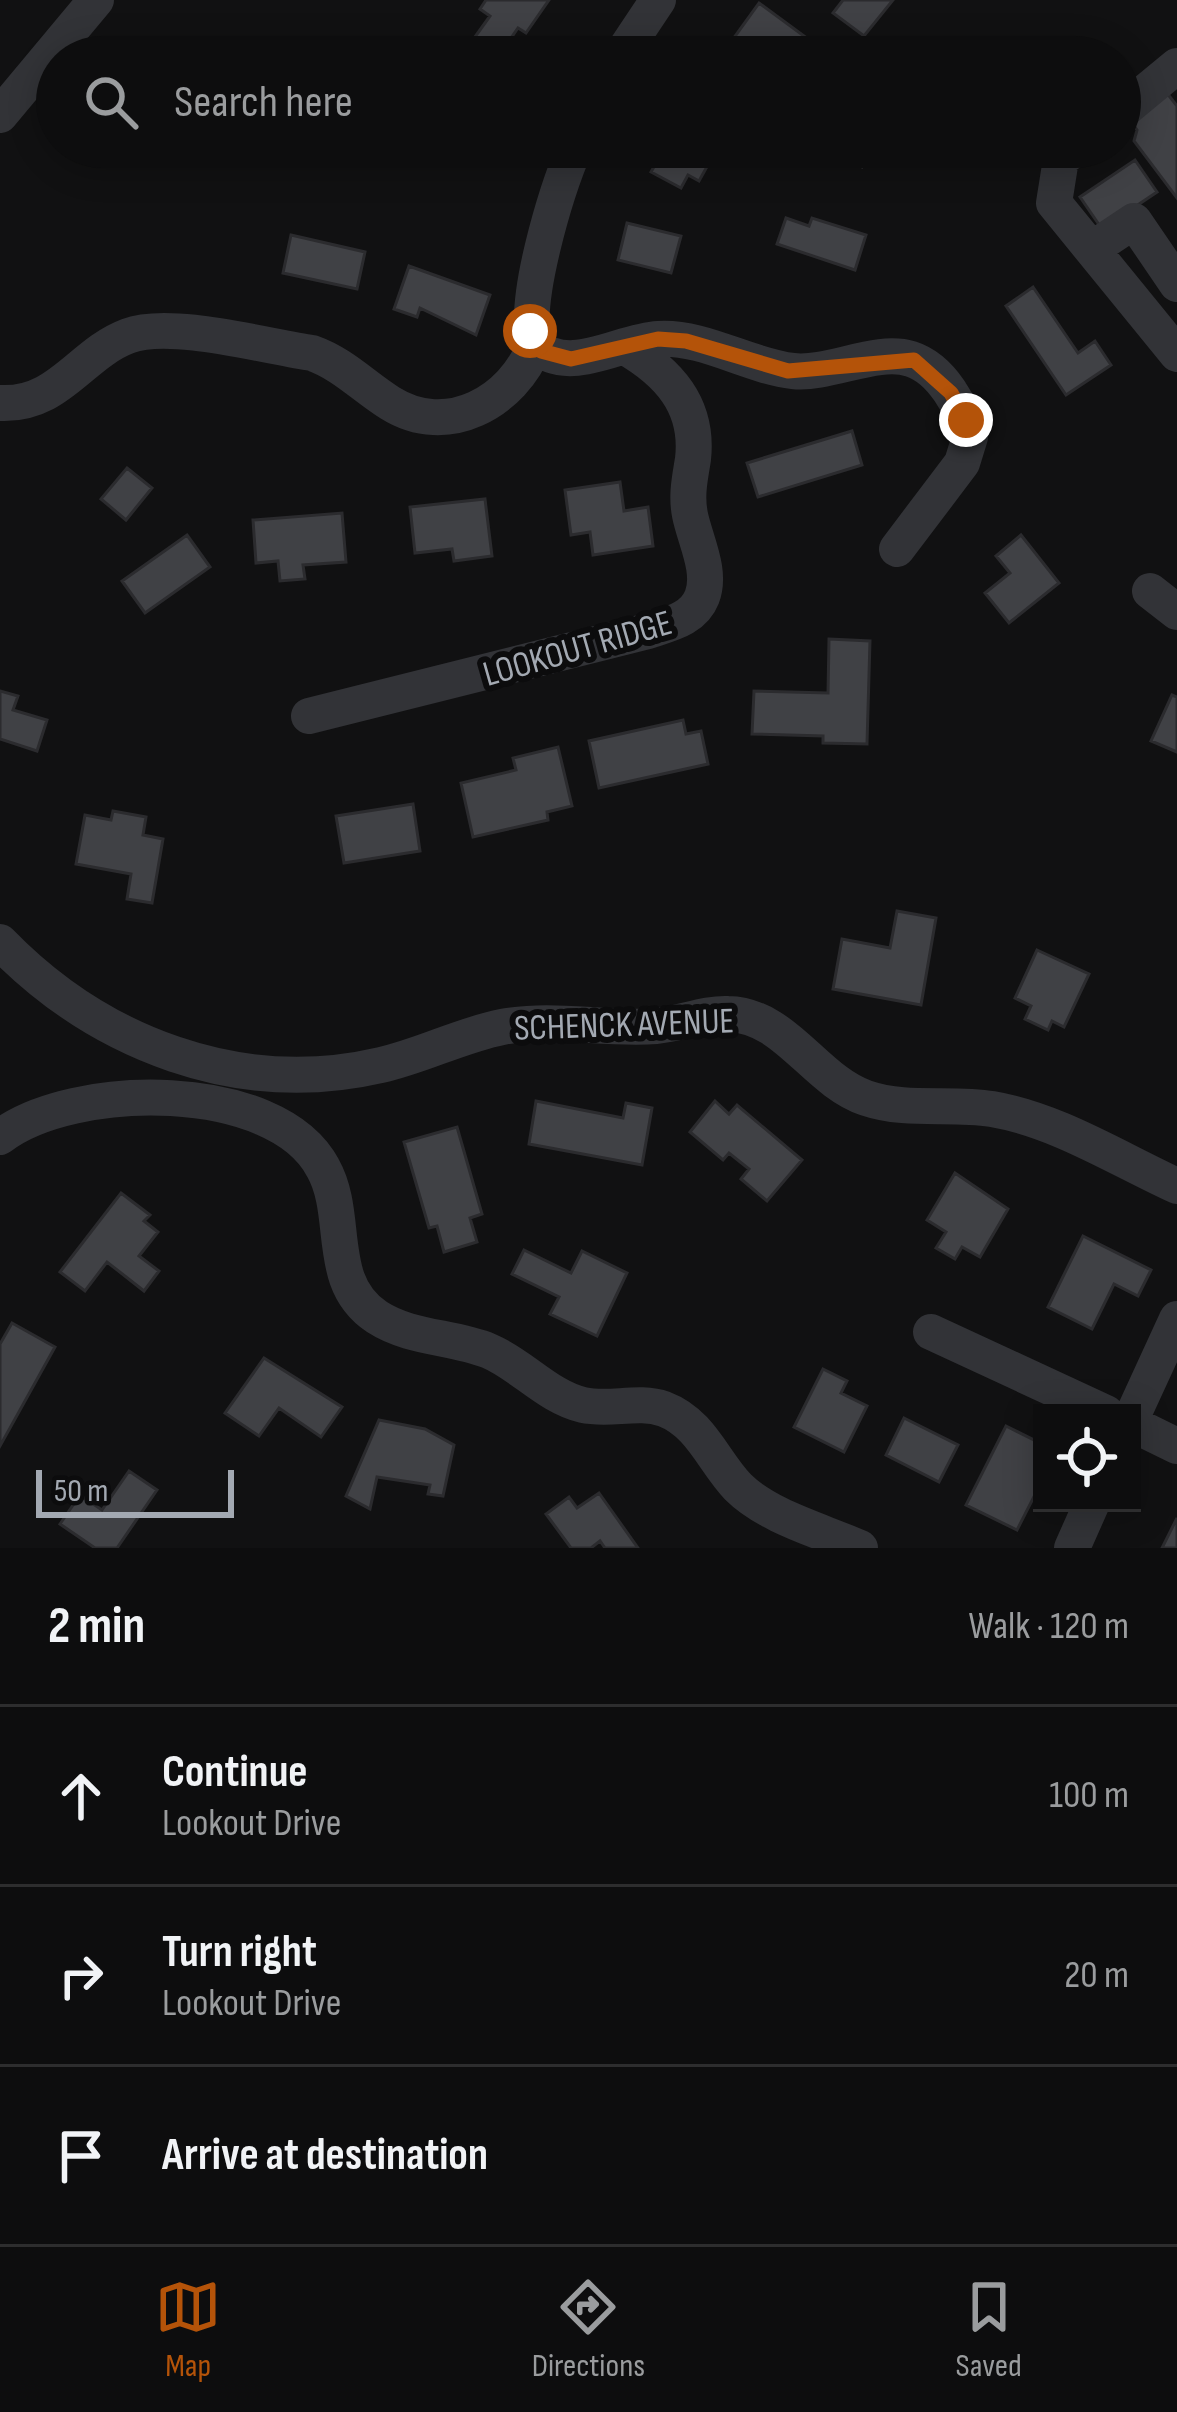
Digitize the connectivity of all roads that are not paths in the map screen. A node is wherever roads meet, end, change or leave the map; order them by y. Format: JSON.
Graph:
{"nodes":[{"id":1,"x":96,"y":0,"type":"edge"},
{"id":2,"x":658,"y":0,"type":"edge"},
{"id":3,"x":66,"y":36,"type":"edge"},
{"id":4,"x":634,"y":36,"type":"edge"},
{"id":5,"x":1177,"y":66,"type":"edge"},
{"id":6,"x":36,"y":72,"type":"edge"},
{"id":7,"x":1141,"y":96,"type":"edge"},
{"id":8,"x":0,"y":115,"type":"edge"},
{"id":9,"x":568,"y":168,"type":"edge"},
{"id":10,"x":1060,"y":168,"type":"edge"},
{"id":11,"x":1091,"y":249,"type":"junction"},
{"id":12,"x":1177,"y":284,"type":"edge"},
{"id":13,"x":535,"y":345,"type":"junction"},
{"id":14,"x":625,"y":347,"type":"junction"},
{"id":15,"x":1176,"y":348,"type":"edge"},
{"id":16,"x":0,"y":403,"type":"edge"},
{"id":17,"x":897,"y":549,"type":"dead end"},
{"id":18,"x":309,"y":716,"type":"dead end"},
{"id":19,"x":0,"y":942,"type":"edge"},
{"id":20,"x":271,"y":1076,"type":"junction"},
{"id":21,"x":292,"y":1131,"type":"junction"},
{"id":22,"x":0,"y":1137,"type":"edge"},
{"id":23,"x":1177,"y":1186,"type":"edge"},
{"id":24,"x":1177,"y":1319,"type":"edge"},
{"id":25,"x":931,"y":1332,"type":"dead end"},
{"id":26,"x":1087,"y":1404,"type":"edge"},
{"id":27,"x":1140,"y":1404,"type":"edge"},
{"id":28,"x":1141,"y":1426,"type":"edge"},
{"id":29,"x":1177,"y":1446,"type":"edge"},
{"id":30,"x":1088,"y":1512,"type":"edge"},
{"id":31,"x":860,"y":1548,"type":"edge"},
{"id":32,"x":1072,"y":1548,"type":"edge"}],
"edges":[{"from":1,"to":3,"type":"street"},
{"from":2,"to":4,"type":"street"},
{"from":5,"to":7,"type":"street"},
{"from":6,"to":8,"type":"street"},
{"from":9,"to":13,"type":"street"},
{"from":10,"to":11,"type":"street"},
{"from":11,"to":12,"type":"street"},
{"from":11,"to":15,"type":"street"},
{"from":13,"to":14,"type":"street"},
{"from":13,"to":16,"type":"street"},
{"from":14,"to":17,"type":"street"},
{"from":14,"to":18,"type":"street","name":"LOOKOUT RIDGE"},
{"from":19,"to":20,"type":"street","name":"SCHENCK AVENUE"},
{"from":20,"to":21,"type":"street"},
{"from":20,"to":23,"type":"street","name":"SCHENCK AVENUE"},
{"from":21,"to":22,"type":"street"},
{"from":21,"to":31,"type":"street"},
{"from":24,"to":27,"type":"street"},
{"from":25,"to":26,"type":"street"},
{"from":28,"to":29,"type":"street"},
{"from":30,"to":32,"type":"street"}]}
